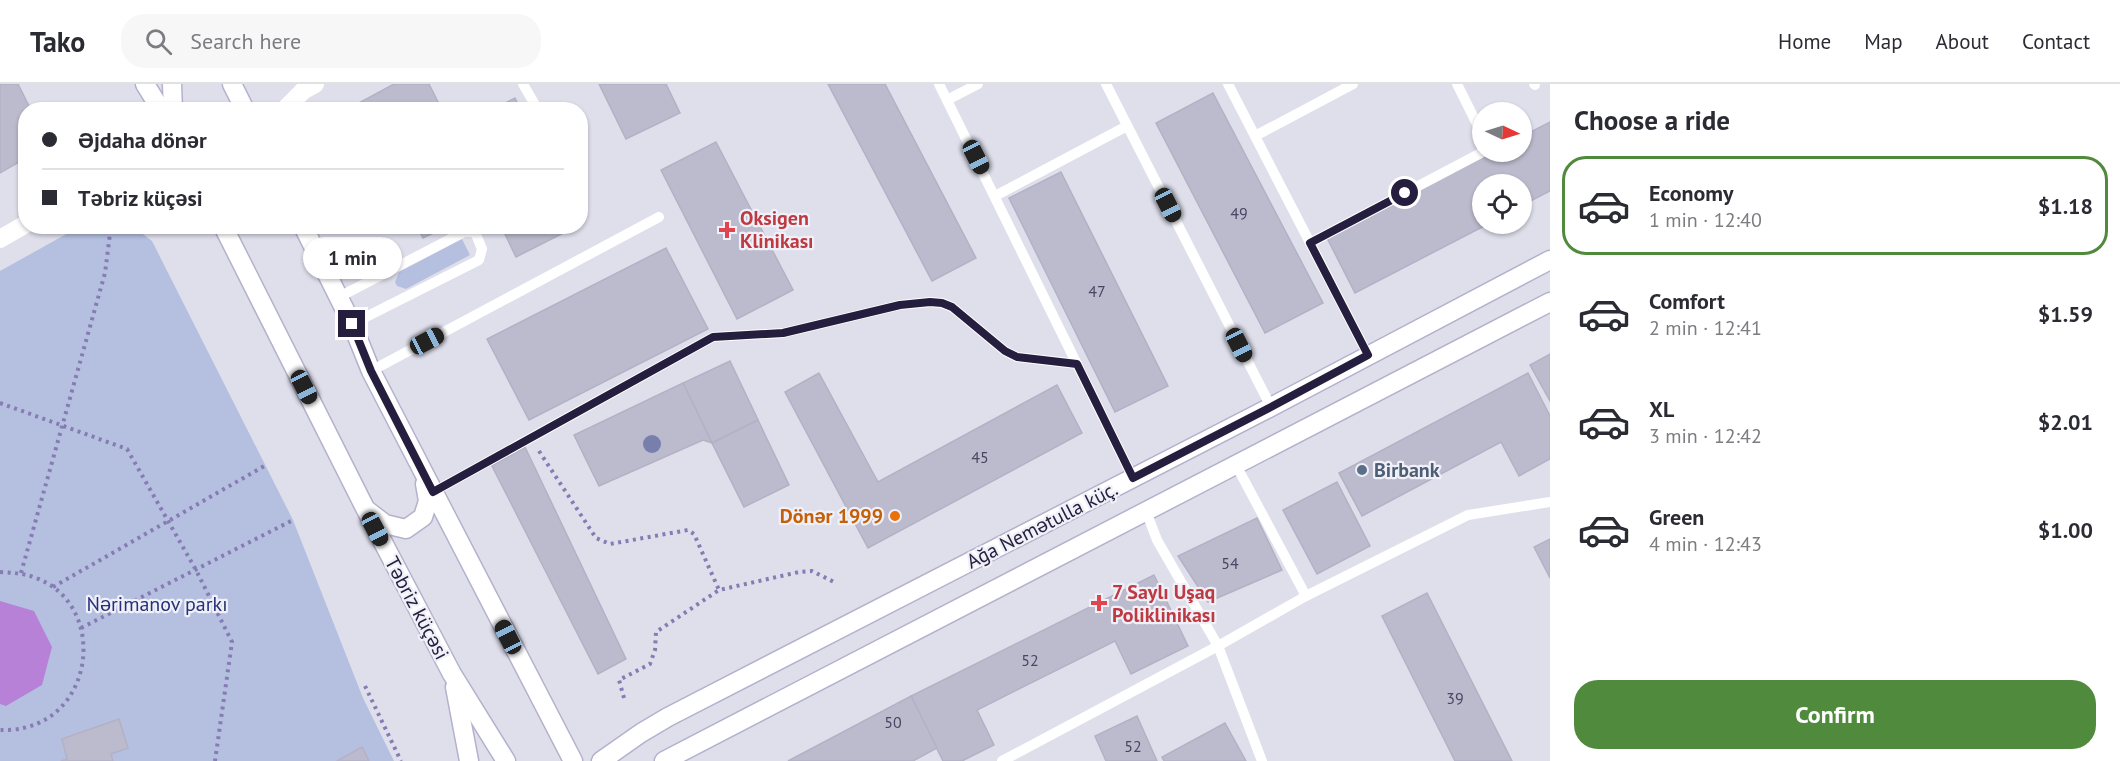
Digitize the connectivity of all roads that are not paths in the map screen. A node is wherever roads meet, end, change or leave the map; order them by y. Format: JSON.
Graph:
{"nodes":[{"id":1,"x":145,"y":84,"type":"edge"},
{"id":2,"x":172,"y":84,"type":"edge"},
{"id":3,"x":232,"y":84,"type":"edge"},
{"id":4,"x":315,"y":84,"type":"edge"},
{"id":5,"x":523,"y":84,"type":"edge"},
{"id":6,"x":939,"y":84,"type":"edge"},
{"id":7,"x":978,"y":84,"type":"edge"},
{"id":8,"x":1106,"y":84,"type":"edge"},
{"id":9,"x":1228,"y":84,"type":"edge"},
{"id":10,"x":1457,"y":84,"type":"edge"},
{"id":11,"x":1346,"y":86,"type":"edge"},
{"id":12,"x":947,"y":100,"type":"junction"},
{"id":13,"x":156,"y":102,"type":"edge"},
{"id":14,"x":173,"y":102,"type":"edge"},
{"id":15,"x":240,"y":102,"type":"edge"},
{"id":16,"x":292,"y":102,"type":"edge"},
{"id":17,"x":533,"y":102,"type":"edge"},
{"id":18,"x":1472,"y":114,"type":"edge"},
{"id":19,"x":1127,"y":126,"type":"junction"},
{"id":20,"x":1255,"y":136,"type":"junction"},
{"id":21,"x":1472,"y":157,"type":"edge"},
{"id":22,"x":995,"y":196,"type":"junction"},
{"id":23,"x":659,"y":217,"type":"dead end"},
{"id":24,"x":18,"y":229,"type":"edge"},
{"id":25,"x":227,"y":234,"type":"edge"},
{"id":26,"x":307,"y":234,"type":"edge"},
{"id":27,"x":460,"y":234,"type":"edge"},
{"id":28,"x":475,"y":234,"type":"edge"},
{"id":29,"x":0,"y":239,"type":"edge"},
{"id":30,"x":1310,"y":243,"type":"junction"},
{"id":31,"x":1550,"y":260,"type":"edge"},
{"id":32,"x":339,"y":297,"type":"junction"},
{"id":33,"x":1550,"y":302,"type":"edge"},
{"id":34,"x":352,"y":324,"type":"junction"},
{"id":35,"x":1368,"y":355,"type":"junction"},
{"id":36,"x":1077,"y":364,"type":"junction"},
{"id":37,"x":371,"y":371,"type":"junction"},
{"id":38,"x":1271,"y":407,"type":"junction"},
{"id":39,"x":1236,"y":465,"type":"junction"},
{"id":40,"x":424,"y":474,"type":"junction"},
{"id":41,"x":1133,"y":478,"type":"junction"},
{"id":42,"x":433,"y":492,"type":"junction"},
{"id":43,"x":1550,"y":502,"type":"edge"},
{"id":44,"x":365,"y":508,"type":"junction"},
{"id":45,"x":1146,"y":511,"type":"junction"},
{"id":46,"x":1306,"y":596,"type":"junction"},
{"id":47,"x":1218,"y":646,"type":"junction"},
{"id":48,"x":452,"y":674,"type":"junction"},
{"id":49,"x":1018,"y":757,"type":"edge"},
{"id":50,"x":469,"y":761,"type":"edge"},
{"id":51,"x":506,"y":761,"type":"edge"},
{"id":52,"x":573,"y":761,"type":"edge"},
{"id":53,"x":601,"y":761,"type":"edge"},
{"id":54,"x":664,"y":761,"type":"edge"},
{"id":55,"x":1002,"y":761,"type":"edge"},
{"id":56,"x":1262,"y":761,"type":"edge"}],
"edges":[{"from":1,"to":13,"type":"main road"},
{"from":2,"to":14,"type":"main road"},
{"from":3,"to":15,"type":"main road"},
{"from":4,"to":16,"type":"main road"},
{"from":5,"to":17,"type":"lane"},
{"from":6,"to":12,"type":"lane"},
{"from":7,"to":12,"type":"lane"},
{"from":8,"to":19,"type":"lane"},
{"from":9,"to":20,"type":"lane"},
{"from":10,"to":18,"type":"lane"},
{"from":11,"to":20,"type":"lane"},
{"from":12,"to":22,"type":"lane"},
{"from":19,"to":22,"type":"lane"},
{"from":19,"to":38,"type":"lane"},
{"from":20,"to":30,"type":"lane"},
{"from":21,"to":30,"type":"lane"},
{"from":22,"to":36,"type":"lane"},
{"from":23,"to":37,"type":"lane"},
{"from":24,"to":29,"type":"main road"},
{"from":25,"to":44,"type":"main road","name":"Təbriz küçəsi"},
{"from":26,"to":32,"type":"main road"},
{"from":27,"to":32,"type":"lane"},
{"from":28,"to":34,"type":"lane"},
{"from":30,"to":35,"type":"lane"},
{"from":31,"to":35,"type":"main road","name":"Ağa Nemətulla küç."},
{"from":32,"to":34,"type":"main road"},
{"from":33,"to":39,"type":"main road","name":"Ağa Nemətulla küç."},
{"from":34,"to":37,"type":"main road"},
{"from":35,"to":38,"type":"main road","name":"Ağa Nemətulla küç."},
{"from":36,"to":41,"type":"lane"},
{"from":36,"to":42,"type":"lane"},
{"from":37,"to":40,"type":"main road"},
{"from":38,"to":41,"type":"main road","name":"Ağa Nemətulla küç."},
{"from":39,"to":45,"type":"main road","name":"Ağa Nemətulla küç."},
{"from":39,"to":46,"type":"lane"},
{"from":40,"to":42,"type":"main road"},
{"from":40,"to":44,"type":"main road"},
{"from":41,"to":53,"type":"main road","name":"Ağa Nemətulla küç."},
{"from":42,"to":52,"type":"main road"},
{"from":43,"to":46,"type":"lane"},
{"from":44,"to":48,"type":"main road","name":"Təbriz küçəsi"},
{"from":45,"to":47,"type":"lane"},
{"from":45,"to":54,"type":"main road","name":"Ağa Nemətulla küç."},
{"from":46,"to":47,"type":"lane"},
{"from":47,"to":49,"type":"lane"},
{"from":47,"to":56,"type":"lane"},
{"from":48,"to":50,"type":"main road"},
{"from":48,"to":51,"type":"main road","name":"Təbriz küçəsi"},
{"from":49,"to":55,"type":"lane"}]}
